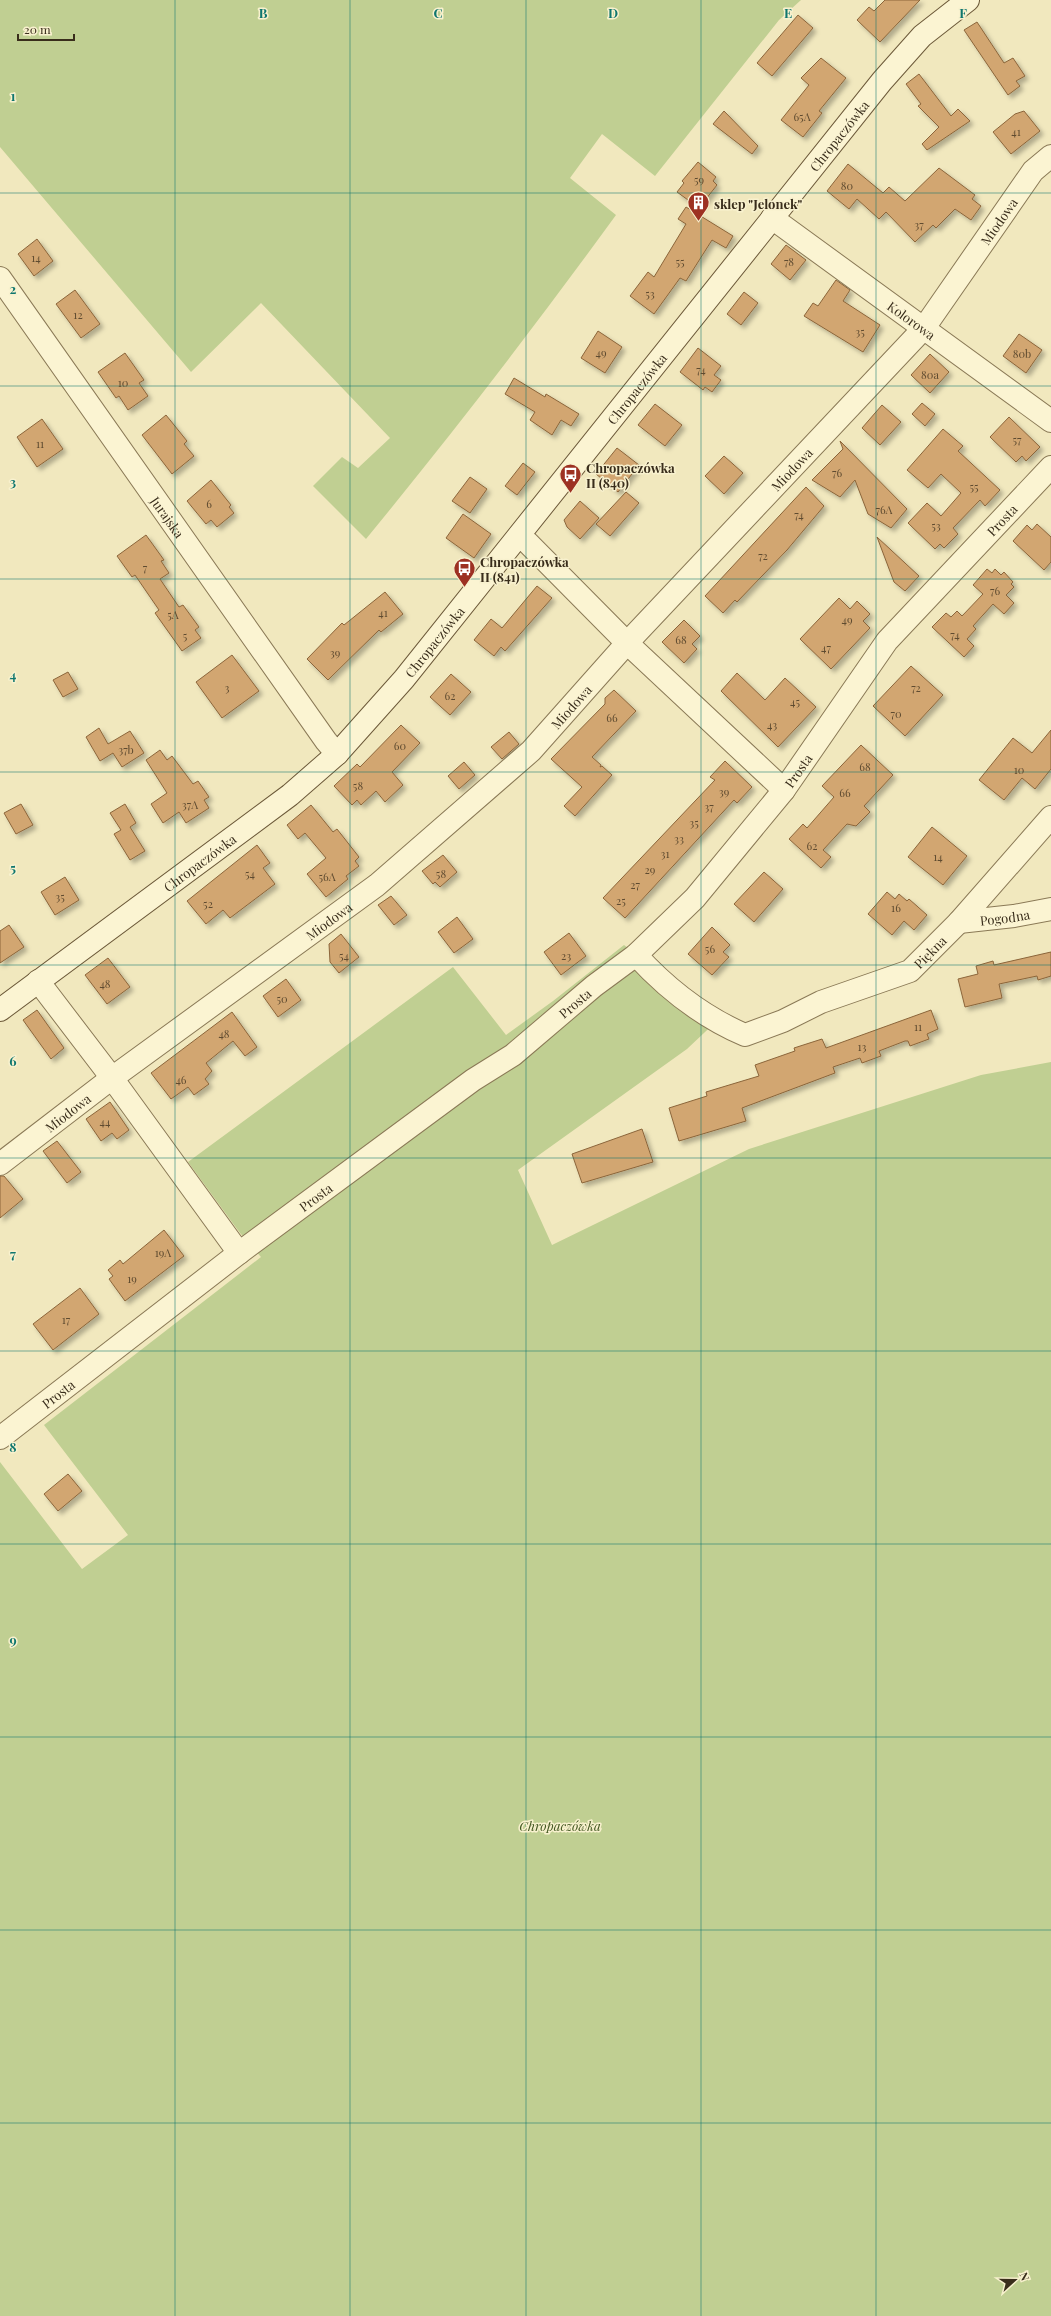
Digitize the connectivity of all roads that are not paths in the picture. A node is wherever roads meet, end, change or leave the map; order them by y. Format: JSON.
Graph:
{"nodes":[{"id":1,"x":968,"y":0,"type":"edge"},
{"id":2,"x":1051,"y":156,"type":"edge"},
{"id":3,"x":772,"y":218,"type":"junction"},
{"id":4,"x":0,"y":278,"type":"edge"},
{"id":5,"x":924,"y":328,"type":"junction"},
{"id":6,"x":1051,"y":421,"type":"edge"},
{"id":7,"x":1051,"y":467,"type":"edge"},
{"id":8,"x":519,"y":536,"type":"junction"},
{"id":9,"x":627,"y":643,"type":"junction"},
{"id":10,"x":337,"y":754,"type":"junction"},
{"id":11,"x":784,"y":790,"type":"junction"},
{"id":12,"x":1051,"y":817,"type":"edge"},
{"id":13,"x":1051,"y":910,"type":"edge"},
{"id":14,"x":958,"y":922,"type":"junction"},
{"id":15,"x":636,"y":955,"type":"junction"},
{"id":16,"x":38,"y":981,"type":"junction"},
{"id":17,"x":0,"y":1010,"type":"edge"},
{"id":18,"x":112,"y":1078,"type":"junction"},
{"id":19,"x":0,"y":1164,"type":"edge"},
{"id":20,"x":239,"y":1253,"type":"junction"},
{"id":21,"x":0,"y":1438,"type":"edge"}],
"edges":[{"from":1,"to":3,"type":"street","name":"Chropaczówka"},
{"from":2,"to":5,"type":"street","name":"Miodowa"},
{"from":3,"to":5,"type":"street","name":"Kolorowa"},
{"from":3,"to":8,"type":"street","name":"Chropaczówka"},
{"from":4,"to":10,"type":"street","name":"Jurajska"},
{"from":5,"to":6,"type":"street","name":"Kolorowa"},
{"from":5,"to":9,"type":"street","name":"Miodowa"},
{"from":7,"to":11,"type":"street","name":"Prosta"},
{"from":8,"to":9,"type":"street"},
{"from":8,"to":10,"type":"street","name":"Chropaczówka"},
{"from":9,"to":11,"type":"street"},
{"from":9,"to":18,"type":"street","name":"Miodowa"},
{"from":10,"to":16,"type":"street","name":"Chropaczówka"},
{"from":11,"to":15,"type":"street","name":"Prosta"},
{"from":12,"to":14,"type":"street","name":"Piękna"},
{"from":13,"to":14,"type":"street","name":"Pogodna"},
{"from":14,"to":15,"type":"street","name":"Piękna"},
{"from":15,"to":20,"type":"street","name":"Prosta"},
{"from":16,"to":17,"type":"street","name":"Chropaczówka"},
{"from":16,"to":18,"type":"street"},
{"from":18,"to":19,"type":"street","name":"Miodowa"},
{"from":18,"to":20,"type":"street"},
{"from":20,"to":21,"type":"street","name":"Prosta"}]}
